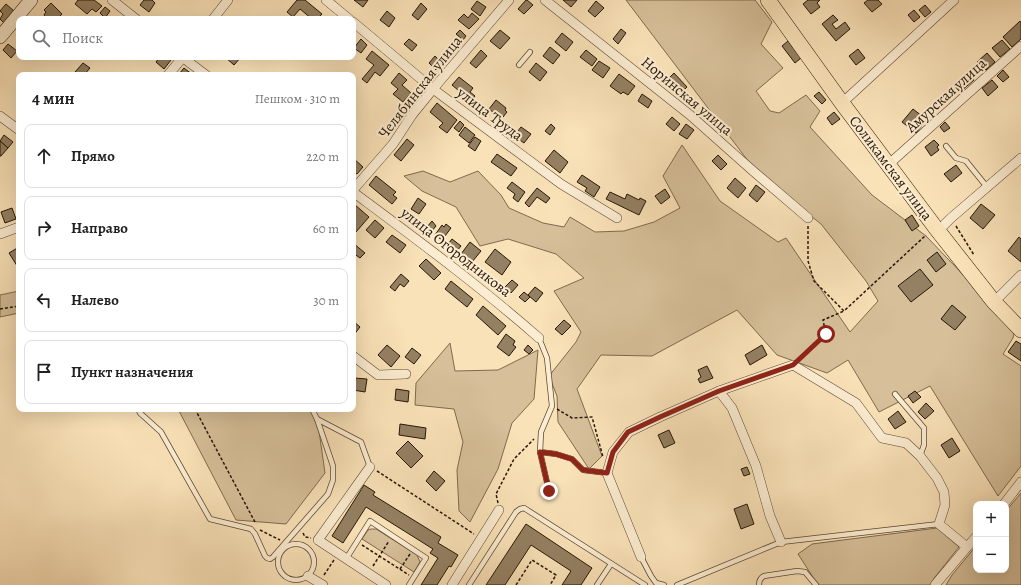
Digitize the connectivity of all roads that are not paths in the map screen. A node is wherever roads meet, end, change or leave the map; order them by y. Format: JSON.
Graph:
{"nodes":[{"id":1,"x":31,"y":0,"type":"edge"},
{"id":2,"x":112,"y":0,"type":"edge"},
{"id":3,"x":228,"y":0,"type":"edge"},
{"id":4,"x":326,"y":0,"type":"edge"},
{"id":5,"x":509,"y":0,"type":"edge"},
{"id":6,"x":545,"y":0,"type":"edge"},
{"id":7,"x":768,"y":0,"type":"edge"},
{"id":8,"x":954,"y":0,"type":"edge"},
{"id":9,"x":18,"y":16,"type":"edge"},
{"id":10,"x":132,"y":16,"type":"edge"},
{"id":11,"x":215,"y":16,"type":"edge"},
{"id":12,"x":345,"y":16,"type":"edge"},
{"id":13,"x":16,"y":18,"type":"edge"},
{"id":14,"x":356,"y":25,"type":"edge"},
{"id":15,"x":0,"y":37,"type":"edge"},
{"id":16,"x":1021,"y":46,"type":"edge"},
{"id":17,"x":530,"y":52,"type":"dead end"},
{"id":18,"x":180,"y":60,"type":"edge"},
{"id":19,"x":187,"y":60,"type":"edge"},
{"id":20,"x":519,"y":65,"type":"dead end"},
{"id":21,"x":170,"y":72,"type":"edge"},
{"id":22,"x":202,"y":72,"type":"edge"},
{"id":23,"x":433,"y":89,"type":"junction"},
{"id":24,"x":842,"y":103,"type":"junction"},
{"id":25,"x":0,"y":116,"type":"edge"},
{"id":26,"x":16,"y":128,"type":"edge"},
{"id":27,"x":946,"y":146,"type":"dead end"},
{"id":28,"x":1021,"y":158,"type":"edge"},
{"id":29,"x":889,"y":164,"type":"junction"},
{"id":30,"x":356,"y":187,"type":"edge"},
{"id":31,"x":987,"y":187,"type":"junction"},
{"id":32,"x":356,"y":193,"type":"edge"},
{"id":33,"x":617,"y":218,"type":"dead end"},
{"id":34,"x":808,"y":218,"type":"road end"},
{"id":35,"x":16,"y":228,"type":"edge"},
{"id":36,"x":937,"y":229,"type":"junction"},
{"id":37,"x":0,"y":234,"type":"edge"},
{"id":38,"x":1021,"y":275,"type":"edge"},
{"id":39,"x":994,"y":302,"type":"junction"},
{"id":40,"x":1021,"y":330,"type":"edge"},
{"id":41,"x":540,"y":338,"type":"joint"},
{"id":42,"x":356,"y":358,"type":"edge"},
{"id":43,"x":406,"y":374,"type":"dead end"},
{"id":44,"x":719,"y":391,"type":"junction"},
{"id":45,"x":895,"y":394,"type":"dead end"},
{"id":46,"x":140,"y":412,"type":"edge"},
{"id":47,"x":314,"y":412,"type":"edge"},
{"id":48,"x":317,"y":419,"type":"junction"},
{"id":49,"x":540,"y":452,"type":"junction"},
{"id":50,"x":920,"y":456,"type":"junction"},
{"id":51,"x":370,"y":467,"type":"joint"},
{"id":52,"x":607,"y":473,"type":"junction"},
{"id":53,"x":1021,"y":482,"type":"edge"},
{"id":54,"x":549,"y":491,"type":"dead end"},
{"id":55,"x":1006,"y":501,"type":"edge"},
{"id":56,"x":498,"y":510,"type":"road end"},
{"id":57,"x":939,"y":524,"type":"junction"},
{"id":58,"x":973,"y":540,"type":"edge"},
{"id":59,"x":781,"y":542,"type":"junction"},
{"id":60,"x":967,"y":547,"type":"junction"},
{"id":61,"x":342,"y":556,"type":"junction"},
{"id":62,"x":641,"y":557,"type":"joint"},
{"id":63,"x":611,"y":564,"type":"junction"},
{"id":64,"x":308,"y":576,"type":"junction"},
{"id":65,"x":321,"y":584,"type":"edge"},
{"id":66,"x":386,"y":585,"type":"edge"},
{"id":67,"x":409,"y":585,"type":"edge"},
{"id":68,"x":452,"y":585,"type":"edge"},
{"id":69,"x":469,"y":585,"type":"edge"},
{"id":70,"x":597,"y":585,"type":"edge"},
{"id":71,"x":645,"y":585,"type":"edge"},
{"id":72,"x":664,"y":585,"type":"edge"},
{"id":73,"x":677,"y":585,"type":"edge"},
{"id":74,"x":758,"y":585,"type":"edge"},
{"id":75,"x":816,"y":585,"type":"edge"},
{"id":76,"x":935,"y":585,"type":"edge"}],
"edges":[{"from":1,"to":9,"type":"main road"},
{"from":2,"to":10,"type":"street"},
{"from":3,"to":11,"type":"street"},
{"from":4,"to":12,"type":"street"},
{"from":5,"to":23,"type":"street","name":"Челябинская улица"},
{"from":6,"to":34,"type":"street","name":"Норинская улица"},
{"from":7,"to":24,"type":"main road","name":"Соликамская улица"},
{"from":8,"to":24,"type":"street"},
{"from":13,"to":15,"type":"main road"},
{"from":14,"to":23,"type":"street","name":"улица Труда"},
{"from":16,"to":29,"type":"street","name":"Амурская улица"},
{"from":17,"to":20,"type":"lane"},
{"from":18,"to":21,"type":"street"},
{"from":19,"to":22,"type":"street"},
{"from":23,"to":30,"type":"street","name":"Челябинская улица"},
{"from":23,"to":33,"type":"street","name":"улица Труда"},
{"from":24,"to":29,"type":"main road","name":"Соликамская улица"},
{"from":25,"to":26,"type":"street"},
{"from":27,"to":31,"type":"lane"},
{"from":28,"to":31,"type":"street"},
{"from":29,"to":36,"type":"main road","name":"Соликамская улица"},
{"from":31,"to":36,"type":"street"},
{"from":32,"to":41,"type":"street","name":"улица Огородникова"},
{"from":35,"to":37,"type":"street"},
{"from":36,"to":39,"type":"main road","name":"Соликамская улица"},
{"from":38,"to":39,"type":"street"},
{"from":39,"to":40,"type":"main road","name":"Соликамская улица"},
{"from":41,"to":49,"type":"lane"},
{"from":42,"to":43,"type":"street"},
{"from":44,"to":50,"type":"street"},
{"from":44,"to":52,"type":"street"},
{"from":44,"to":59,"type":"street"},
{"from":45,"to":50,"type":"lane"},
{"from":46,"to":48,"type":"lane"},
{"from":47,"to":48,"type":"lane"},
{"from":48,"to":51,"type":"lane"},
{"from":49,"to":52,"type":"lane"},
{"from":49,"to":54,"type":"lane"},
{"from":50,"to":57,"type":"street"},
{"from":51,"to":61,"type":"street"},
{"from":52,"to":62,"type":"street"},
{"from":53,"to":55,"type":"street"},
{"from":56,"to":68,"type":"street"},
{"from":57,"to":59,"type":"lane"},
{"from":57,"to":60,"type":"street"},
{"from":58,"to":60,"type":"street"},
{"from":59,"to":73,"type":"lane"},
{"from":60,"to":76,"type":"street"},
{"from":61,"to":66,"type":"street"},
{"from":61,"to":67,"type":"lane"},
{"from":62,"to":72,"type":"lane"},
{"from":63,"to":69,"type":"lane"},
{"from":63,"to":70,"type":"lane"},
{"from":63,"to":71,"type":"lane"},
{"from":64,"to":64,"type":"lane"},
{"from":64,"to":65,"type":"street"},
{"from":74,"to":75,"type":"lane"}]}
